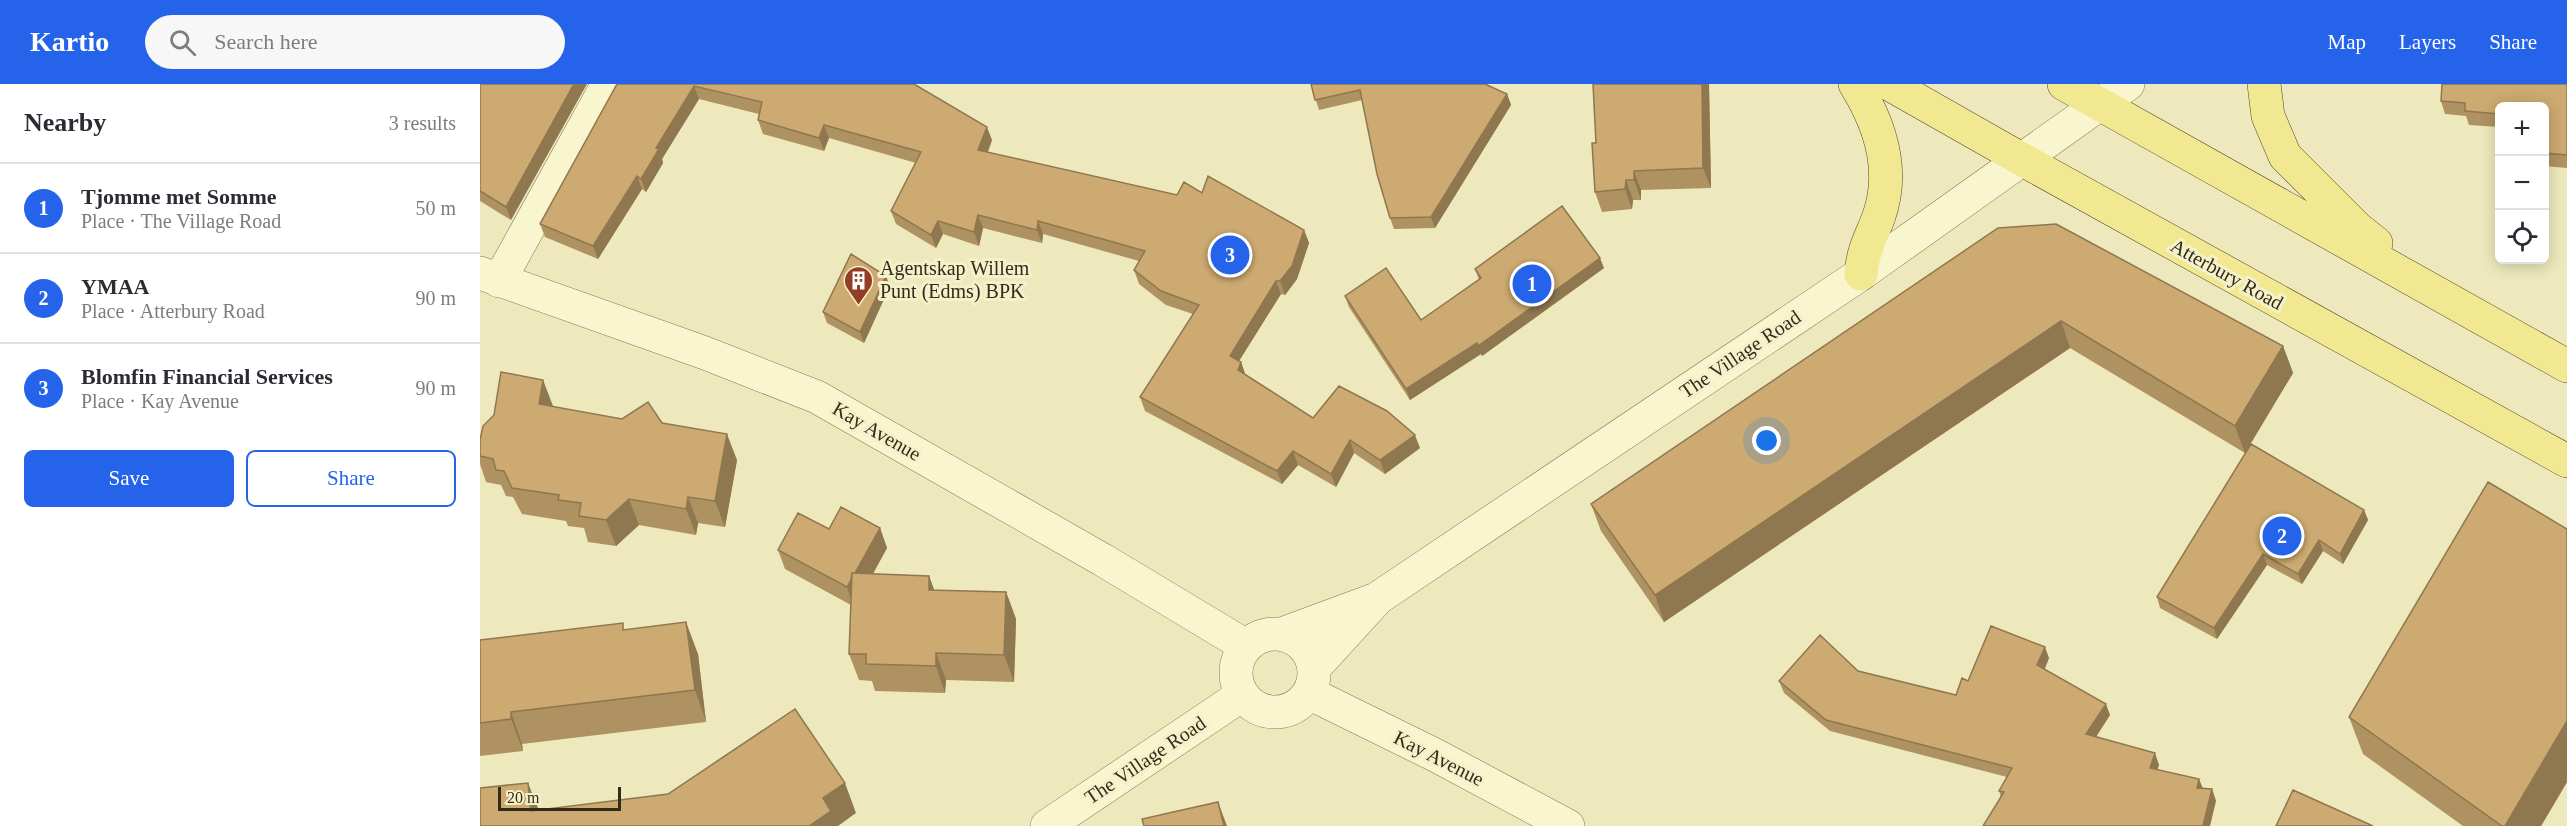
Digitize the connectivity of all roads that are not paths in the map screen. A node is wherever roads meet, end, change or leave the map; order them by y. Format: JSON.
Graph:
{"nodes":[{"id":1,"x":608,"y":84,"type":"edge"},
{"id":2,"x":1855,"y":84,"type":"edge"},
{"id":3,"x":1889,"y":84,"type":"edge"},
{"id":4,"x":2064,"y":84,"type":"edge"},
{"id":5,"x":2128,"y":84,"type":"edge"},
{"id":6,"x":2264,"y":84,"type":"edge"},
{"id":7,"x":2099,"y":104,"type":"junction"},
{"id":8,"x":2023,"y":160,"type":"junction"},
{"id":9,"x":1861,"y":274,"type":"junction"},
{"id":10,"x":490,"y":277,"type":"edge"},
{"id":11,"x":2452,"y":302,"type":"junction"},
{"id":12,"x":2567,"y":366,"type":"edge"},
{"id":13,"x":2567,"y":461,"type":"edge"},
{"id":14,"x":1378,"y":598,"type":"junction"},
{"id":15,"x":1282,"y":634,"type":"junction"},
{"id":16,"x":1246,"y":646,"type":"junction"},
{"id":17,"x":1311,"y":681,"type":"junction"},
{"id":18,"x":1242,"y":695,"type":"junction"},
{"id":19,"x":1047,"y":826,"type":"edge"},
{"id":20,"x":1569,"y":826,"type":"edge"}],
"edges":[{"from":1,"to":10,"type":"street"},
{"from":2,"to":9,"type":"main road"},
{"from":3,"to":8,"type":"main road","name":"Atterbury Road"},
{"from":4,"to":7,"type":"main road"},
{"from":5,"to":7,"type":"street","name":"The Village Road"},
{"from":6,"to":11,"type":"main road"},
{"from":7,"to":8,"type":"street","name":"The Village Road"},
{"from":7,"to":11,"type":"main road"},
{"from":8,"to":9,"type":"street","name":"The Village Road"},
{"from":8,"to":13,"type":"main road","name":"Atterbury Road"},
{"from":9,"to":14,"type":"street","name":"The Village Road"},
{"from":10,"to":16,"type":"street","name":"Kay Avenue"},
{"from":11,"to":12,"type":"main road"},
{"from":14,"to":15,"type":"street"},
{"from":14,"to":17,"type":"street"},
{"from":15,"to":16,"type":"street"},
{"from":15,"to":17,"type":"street"},
{"from":16,"to":18,"type":"street"},
{"from":17,"to":18,"type":"street"},
{"from":17,"to":20,"type":"street","name":"Kay Avenue"},
{"from":18,"to":19,"type":"street","name":"The Village Road"}]}
